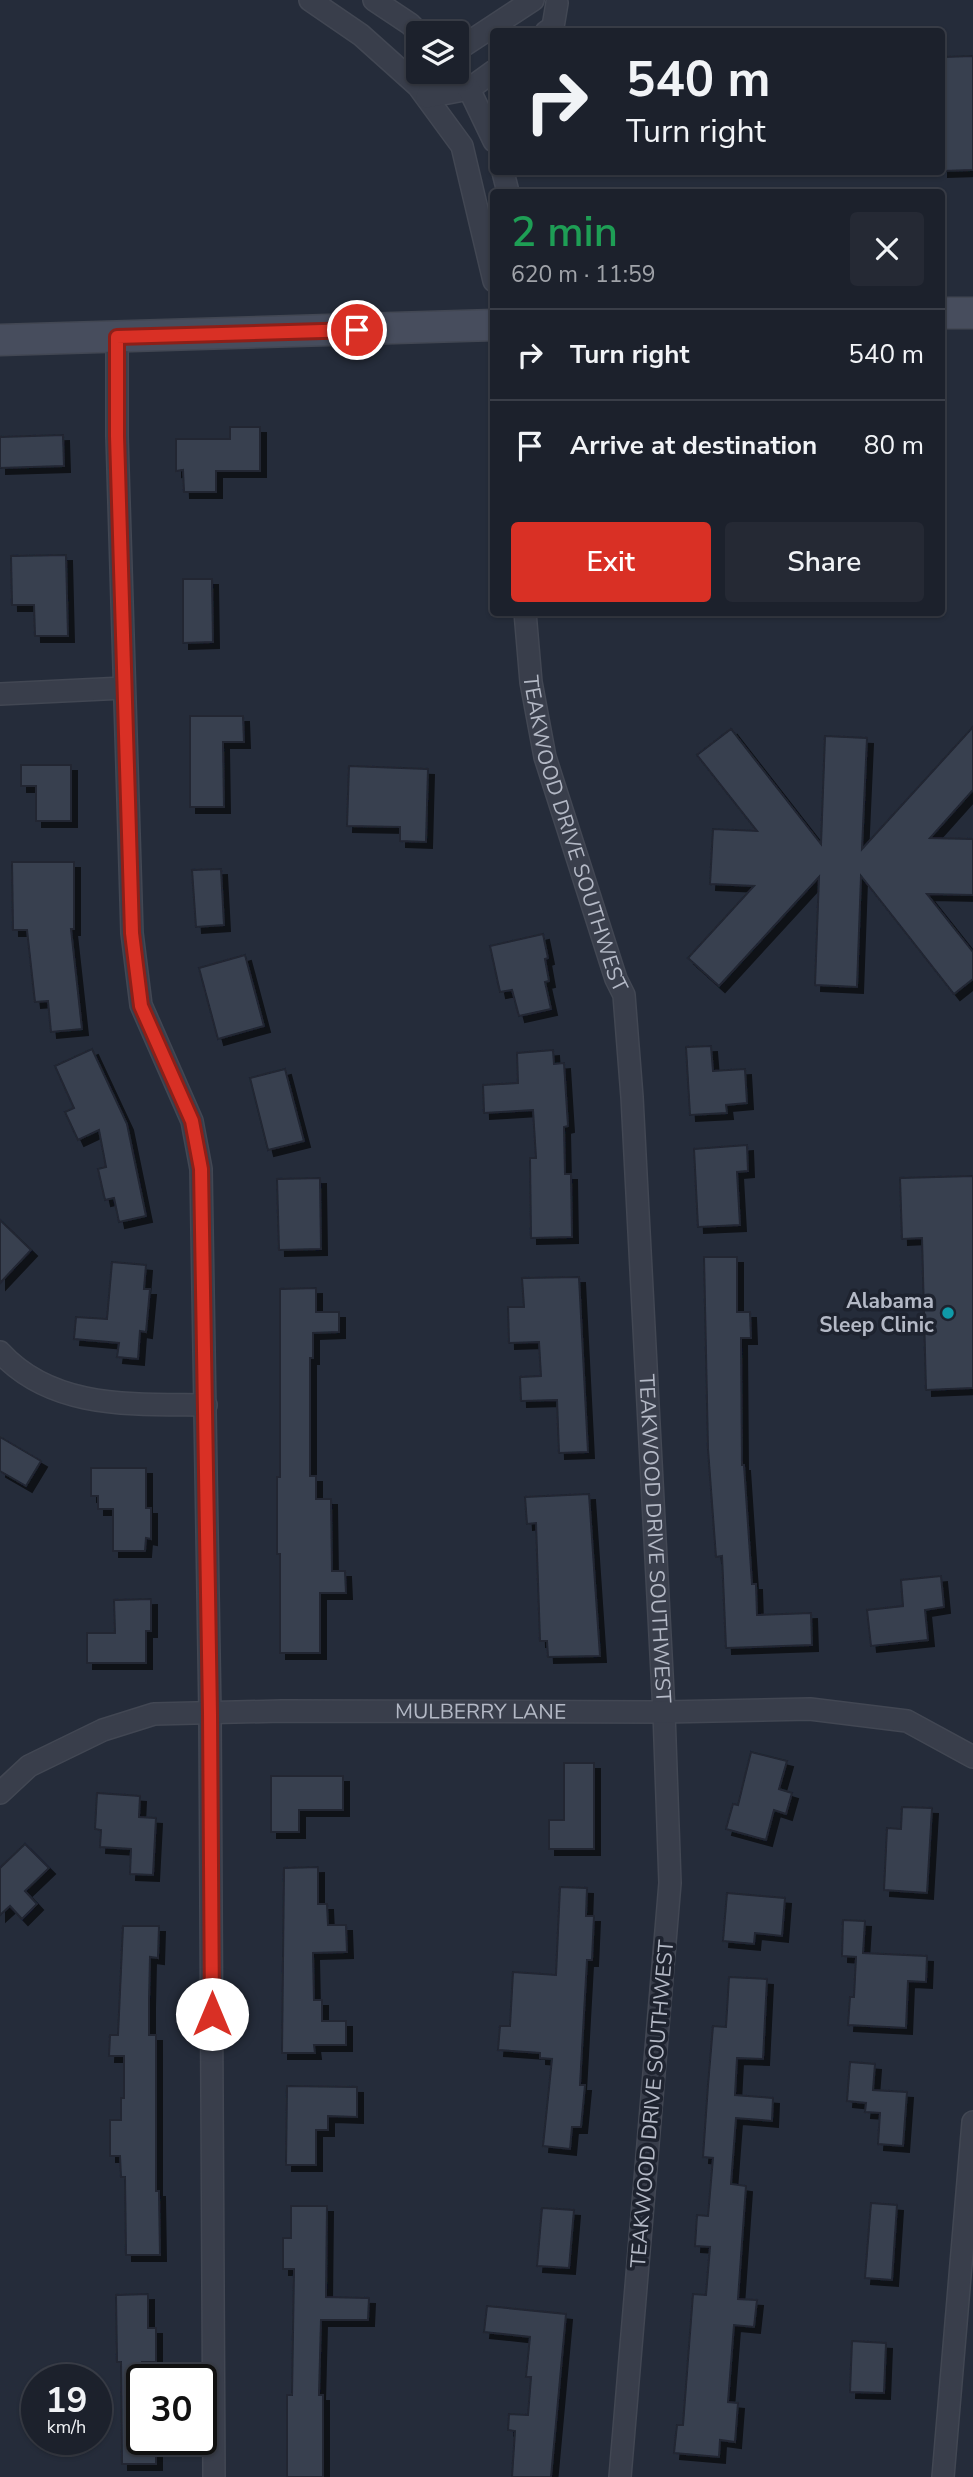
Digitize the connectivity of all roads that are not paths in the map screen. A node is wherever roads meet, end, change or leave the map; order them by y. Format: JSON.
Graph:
{"nodes":[{"id":1,"x":310,"y":0,"type":"edge"},
{"id":2,"x":374,"y":0,"type":"edge"},
{"id":3,"x":533,"y":0,"type":"edge"},
{"id":4,"x":559,"y":2,"type":"edge"},
{"id":5,"x":406,"y":21,"type":"edge"},
{"id":6,"x":490,"y":28,"type":"edge"},
{"id":7,"x":490,"y":28,"type":"edge"},
{"id":8,"x":551,"y":28,"type":"edge"},
{"id":9,"x":469,"y":42,"type":"edge"},
{"id":10,"x":490,"y":74,"type":"edge"},
{"id":11,"x":432,"y":84,"type":"edge"},
{"id":12,"x":464,"y":84,"type":"edge"},
{"id":13,"x":469,"y":89,"type":"junction"},
{"id":14,"x":427,"y":97,"type":"junction"},
{"id":15,"x":490,"y":133,"type":"edge"},
{"id":16,"x":490,"y":264,"type":"edge"},
{"id":17,"x":945,"y":313,"type":"edge"},
{"id":18,"x":973,"y":313,"type":"edge"},
{"id":19,"x":490,"y":326,"type":"edge"},
{"id":20,"x":117,"y":337,"type":"junction"},
{"id":21,"x":0,"y":340,"type":"edge"},
{"id":22,"x":525,"y":616,"type":"edge"},
{"id":23,"x":124,"y":688,"type":"junction"},
{"id":24,"x":0,"y":694,"type":"edge"},
{"id":25,"x":0,"y":1352,"type":"edge"},
{"id":26,"x":206,"y":1405,"type":"junction"},
{"id":27,"x":664,"y":1712,"type":"junction"},
{"id":28,"x":210,"y":1714,"type":"junction"},
{"id":29,"x":973,"y":1757,"type":"edge"},
{"id":30,"x":0,"y":1793,"type":"edge"},
{"id":31,"x":973,"y":2122,"type":"edge"},
{"id":32,"x":969,"y":2211,"type":"edge"},
{"id":33,"x":214,"y":2477,"type":"edge"},
{"id":34,"x":620,"y":2477,"type":"edge"},
{"id":35,"x":943,"y":2477,"type":"edge"}],
"edges":[{"from":1,"to":14,"type":"street"},
{"from":2,"to":5,"type":"street"},
{"from":3,"to":4,"type":"street"},
{"from":3,"to":6,"type":"street"},
{"from":4,"to":8,"type":"street"},
{"from":7,"to":9,"type":"street"},
{"from":10,"to":13,"type":"street"},
{"from":11,"to":14,"type":"street"},
{"from":12,"to":13,"type":"street"},
{"from":13,"to":14,"type":"street"},
{"from":13,"to":15,"type":"street"},
{"from":14,"to":16,"type":"street"},
{"from":17,"to":18,"type":"main road"},
{"from":19,"to":20,"type":"main road"},
{"from":20,"to":21,"type":"main road"},
{"from":20,"to":23,"type":"street"},
{"from":22,"to":27,"type":"street","name":"TEAKWOOD DRIVE SOUTHWEST"},
{"from":23,"to":24,"type":"street"},
{"from":23,"to":26,"type":"street"},
{"from":25,"to":26,"type":"street"},
{"from":26,"to":28,"type":"street"},
{"from":27,"to":28,"type":"street","name":"MULBERRY LANE"},
{"from":27,"to":29,"type":"street","name":"MULBERRY LANE"},
{"from":27,"to":34,"type":"street","name":"TEAKWOOD DRIVE SOUTHWEST"},
{"from":28,"to":30,"type":"street","name":"MULBERRY LANE"},
{"from":28,"to":33,"type":"street"},
{"from":31,"to":32,"type":"street"},
{"from":32,"to":35,"type":"street"}]}
